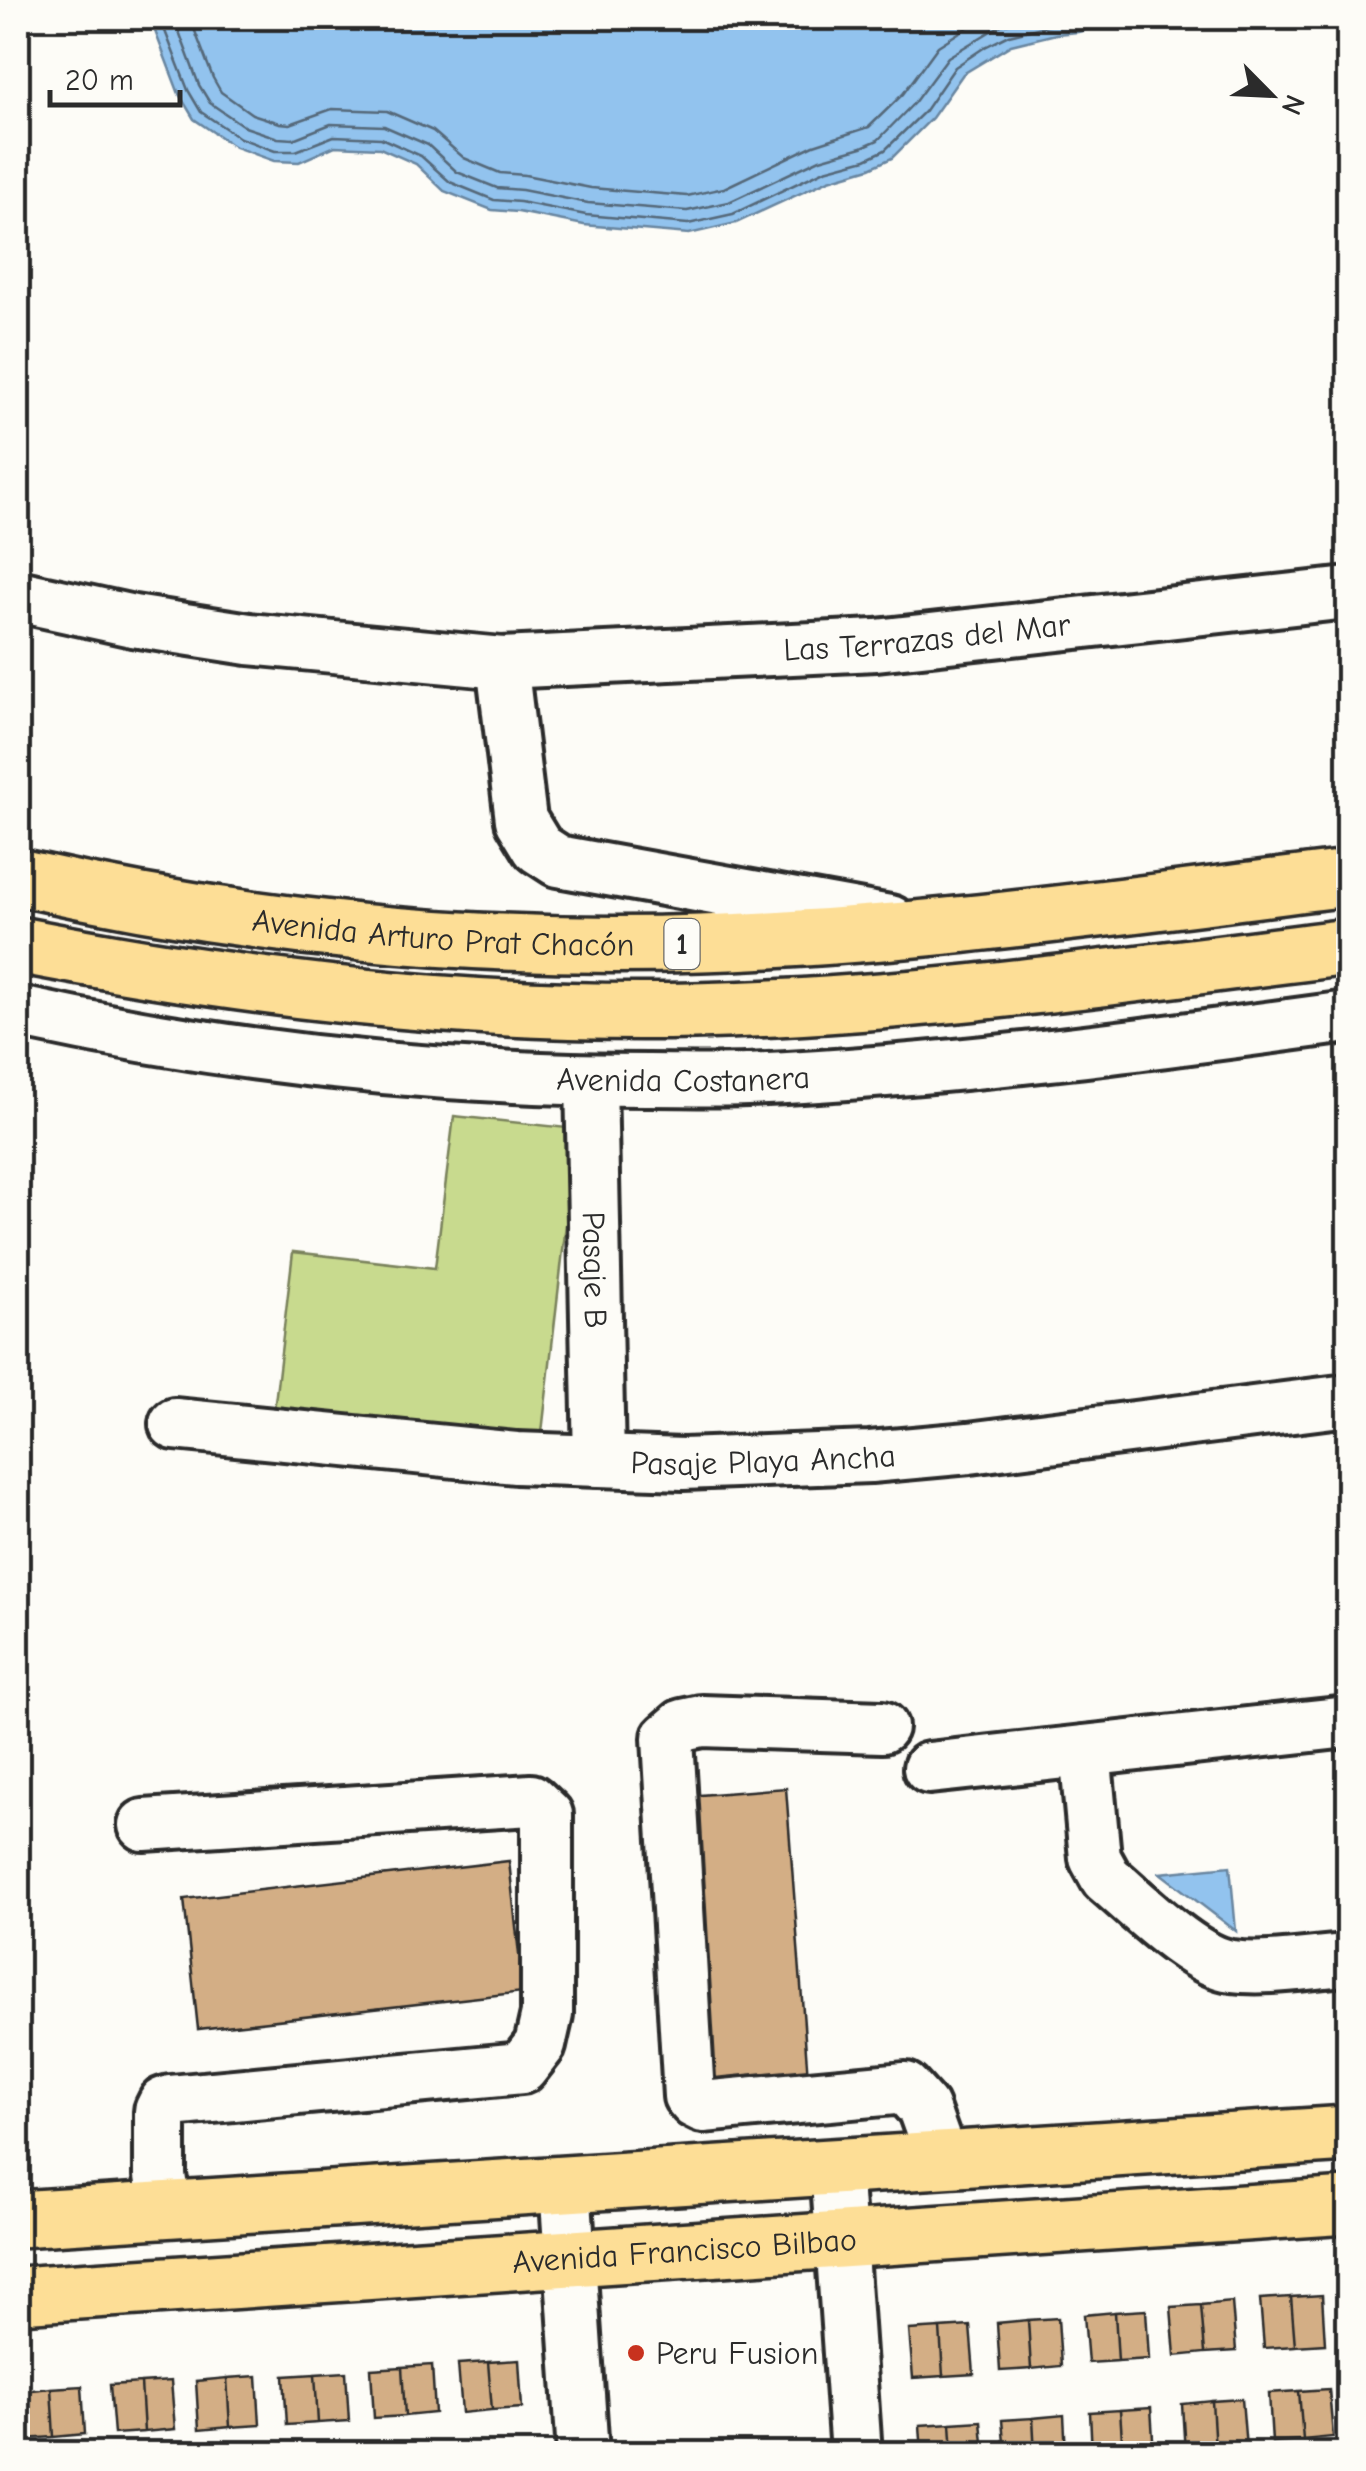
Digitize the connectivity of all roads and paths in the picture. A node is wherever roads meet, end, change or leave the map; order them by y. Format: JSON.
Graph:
{"nodes":[{"id":1,"x":1348,"y":593,"type":"edge"},
{"id":2,"x":18,"y":596,"type":"edge"},
{"id":3,"x":502,"y":663,"type":"junction"},
{"id":4,"x":18,"y":878,"type":"edge"},
{"id":5,"x":1348,"y":878,"type":"edge"},
{"id":6,"x":930,"y":928,"type":"junction"},
{"id":7,"x":18,"y":945,"type":"edge"},
{"id":8,"x":1348,"y":947,"type":"edge"},
{"id":9,"x":18,"y":1012,"type":"edge"},
{"id":10,"x":1348,"y":1016,"type":"edge"},
{"id":11,"x":591,"y":1080,"type":"junction"},
{"id":12,"x":1348,"y":1400,"type":"edge"},
{"id":13,"x":175,"y":1424,"type":"dead end"},
{"id":14,"x":599,"y":1462,"type":"junction"},
{"id":15,"x":1348,"y":1722,"type":"edge"},
{"id":16,"x":882,"y":1726,"type":"dead end"},
{"id":17,"x":1085,"y":1751,"type":"junction"},
{"id":18,"x":930,"y":1768,"type":"dead end"},
{"id":19,"x":144,"y":1825,"type":"dead end"},
{"id":20,"x":1348,"y":1960,"type":"edge"},
{"id":21,"x":1348,"y":2134,"type":"edge"},
{"id":22,"x":942,"y":2161,"type":"junction"},
{"id":23,"x":836,"y":2167,"type":"junction"},
{"id":24,"x":565,"y":2185,"type":"junction"},
{"id":25,"x":1348,"y":2206,"type":"edge"},
{"id":26,"x":165,"y":2209,"type":"junction"},
{"id":27,"x":18,"y":2219,"type":"edge"},
{"id":28,"x":841,"y":2240,"type":"junction"},
{"id":29,"x":570,"y":2258,"type":"junction"},
{"id":30,"x":18,"y":2294,"type":"edge"},
{"id":31,"x":583,"y":2454,"type":"edge"},
{"id":32,"x":856,"y":2454,"type":"edge"}],
"edges":[{"from":1,"to":3,"type":"street","name":"Las Terrazas del Mar"},
{"from":2,"to":3,"type":"street","name":"Las Terrazas del Mar"},
{"from":3,"to":6,"type":"street"},
{"from":4,"to":6,"type":"main road","name":"Avenida Arturo Prat Chacón","number":"1"},
{"from":5,"to":6,"type":"main road","name":"Avenida Arturo Prat Chacón","number":"1"},
{"from":7,"to":8,"type":"main road","name":"Avenida Arturo Prat Chacón","number":"1"},
{"from":9,"to":11,"type":"street","name":"Avenida Costanera"},
{"from":10,"to":11,"type":"street","name":"Avenida Costanera"},
{"from":11,"to":14,"type":"street","name":"Pasaje B"},
{"from":12,"to":14,"type":"street","name":"Pasaje Playa Ancha"},
{"from":13,"to":14,"type":"street","name":"Pasaje Playa Ancha"},
{"from":15,"to":17,"type":"street"},
{"from":16,"to":22,"type":"street"},
{"from":17,"to":18,"type":"street"},
{"from":17,"to":20,"type":"street"},
{"from":19,"to":26,"type":"street"},
{"from":21,"to":22,"type":"main road"},
{"from":22,"to":23,"type":"main road"},
{"from":23,"to":24,"type":"main road"},
{"from":23,"to":28,"type":"street"},
{"from":24,"to":26,"type":"main road"},
{"from":24,"to":29,"type":"street"},
{"from":25,"to":28,"type":"main road","name":"Avenida Francisco Bilbao"},
{"from":26,"to":27,"type":"main road"},
{"from":28,"to":29,"type":"main road","name":"Avenida Francisco Bilbao"},
{"from":28,"to":32,"type":"street"},
{"from":29,"to":30,"type":"main road","name":"Avenida Francisco Bilbao"},
{"from":29,"to":31,"type":"street"}]}
